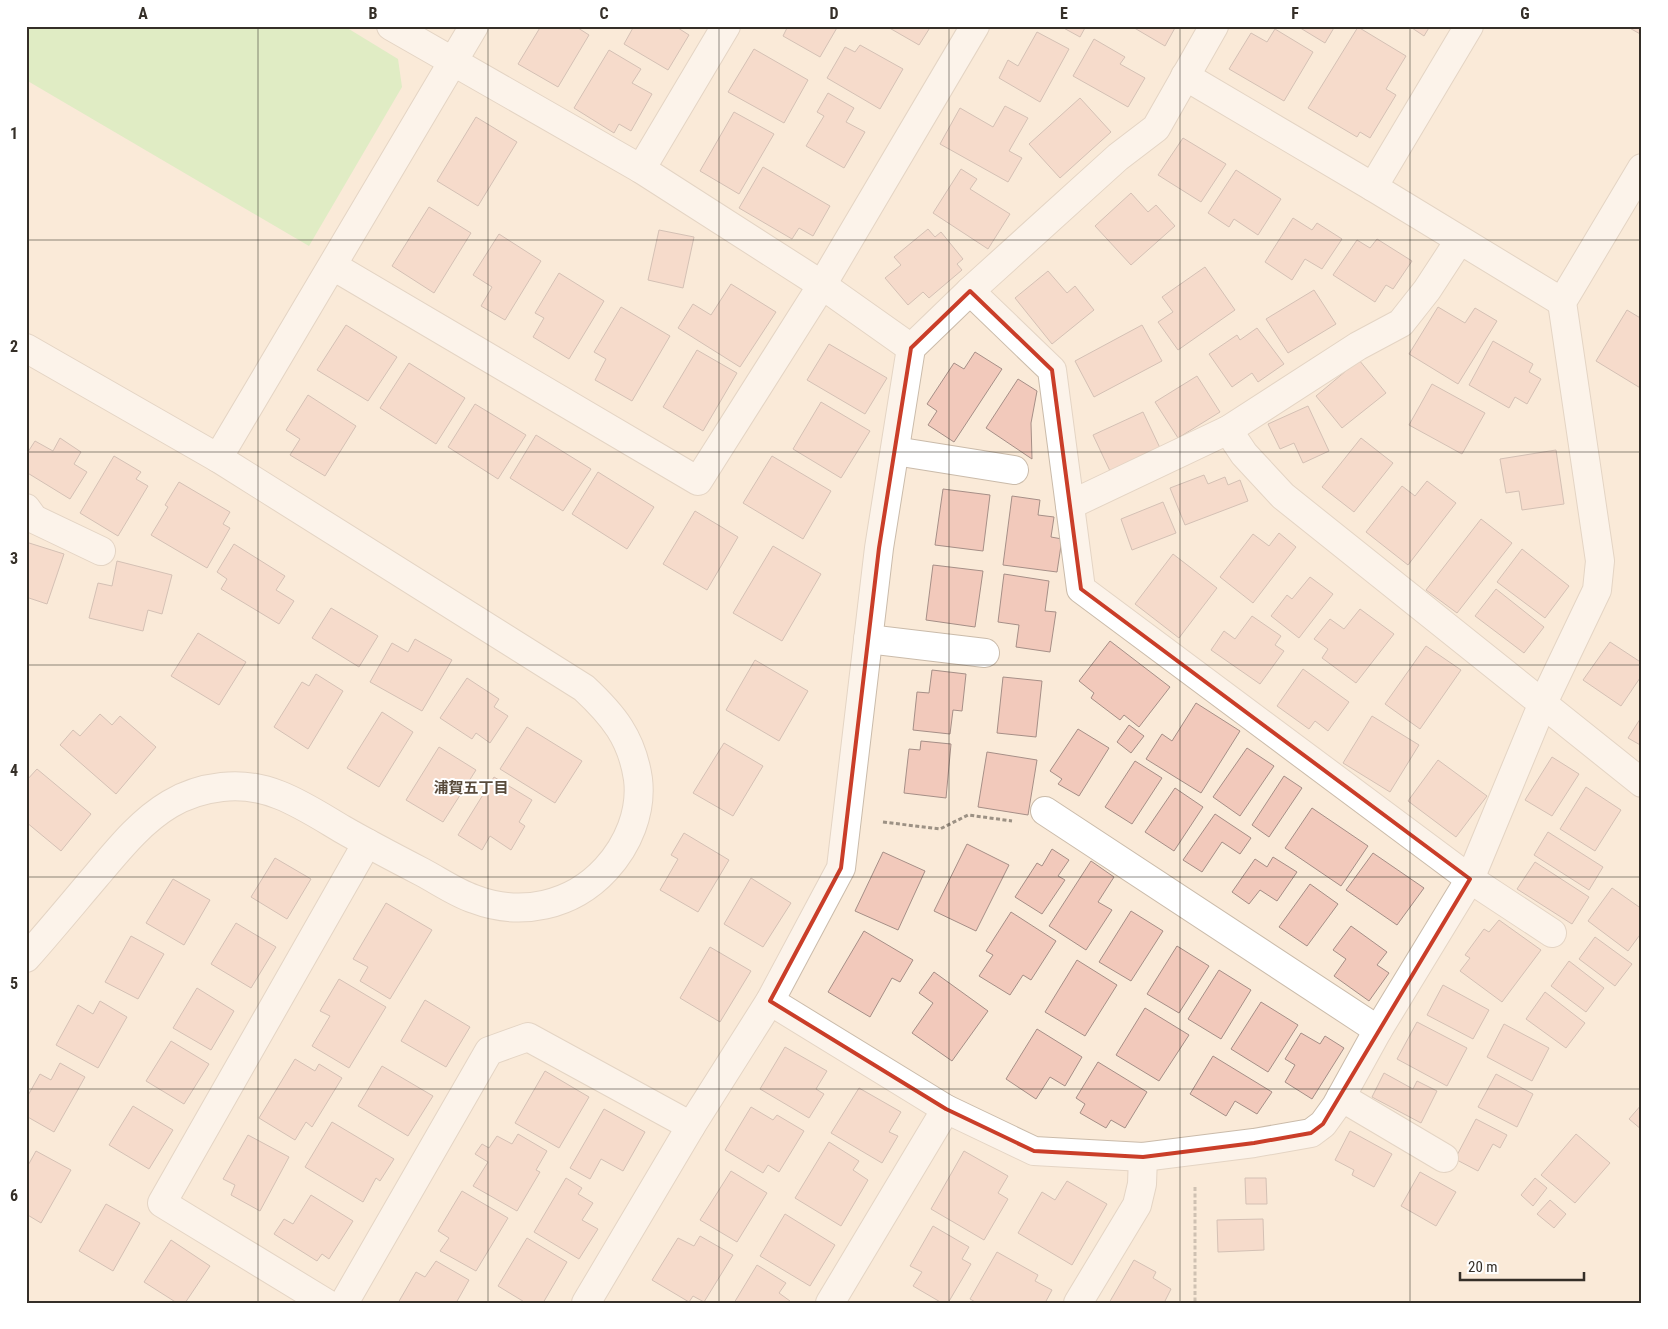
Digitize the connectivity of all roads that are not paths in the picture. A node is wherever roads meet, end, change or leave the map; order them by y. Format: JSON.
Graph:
{"nodes":[{"id":1,"x":391,"y":26,"type":"edge"},
{"id":2,"x":474,"y":26,"type":"edge"},
{"id":3,"x":726,"y":26,"type":"edge"},
{"id":4,"x":975,"y":26,"type":"edge"},
{"id":5,"x":1214,"y":26,"type":"edge"},
{"id":6,"x":1469,"y":26,"type":"edge"},
{"id":7,"x":452,"y":62,"type":"junction"},
{"id":8,"x":1185,"y":76,"type":"junction"},
{"id":9,"x":1642,"y":168,"type":"edge"},
{"id":10,"x":641,"y":169,"type":"junction"},
{"id":11,"x":1373,"y":186,"type":"junction"},
{"id":12,"x":1459,"y":241,"type":"junction"},
{"id":13,"x":333,"y":266,"type":"junction"},
{"id":14,"x":822,"y":285,"type":"junction"},
{"id":15,"x":970,"y":290,"type":"junction"},
{"id":16,"x":1562,"y":302,"type":"junction"},
{"id":17,"x":26,"y":348,"type":"edge"},
{"id":18,"x":911,"y":348,"type":"junction"},
{"id":19,"x":1228,"y":430,"type":"junction"},
{"id":20,"x":895,"y":451,"type":"junction"},
{"id":21,"x":218,"y":458,"type":"junction"},
{"id":22,"x":1014,"y":470,"type":"dead end"},
{"id":23,"x":1070,"y":505,"type":"junction"},
{"id":24,"x":26,"y":508,"type":"edge"},
{"id":25,"x":101,"y":551,"type":"dead end"},
{"id":26,"x":868,"y":639,"type":"junction"},
{"id":27,"x":985,"y":653,"type":"dead end"},
{"id":28,"x":1542,"y":704,"type":"junction"},
{"id":29,"x":1642,"y":783,"type":"edge"},
{"id":30,"x":1045,"y":811,"type":"road end"},
{"id":31,"x":367,"y":843,"type":"junction"},
{"id":32,"x":1470,"y":879,"type":"junction"},
{"id":33,"x":1552,"y":933,"type":"dead end"},
{"id":34,"x":26,"y":958,"type":"edge"},
{"id":35,"x":770,"y":1001,"type":"junction"},
{"id":36,"x":1378,"y":1030,"type":"junction"},
{"id":37,"x":1342,"y":1096,"type":"junction"},
{"id":38,"x":946,"y":1109,"type":"junction"},
{"id":39,"x":691,"y":1126,"type":"junction"},
{"id":40,"x":1143,"y":1157,"type":"junction"},
{"id":41,"x":1444,"y":1158,"type":"dead end"},
{"id":42,"x":326,"y":1303,"type":"edge"},
{"id":43,"x":344,"y":1303,"type":"edge"},
{"id":44,"x":586,"y":1303,"type":"edge"},
{"id":45,"x":830,"y":1303,"type":"edge"},
{"id":46,"x":1078,"y":1303,"type":"edge"}],
"edges":[{"from":1,"to":7,"type":"street"},
{"from":2,"to":7,"type":"street"},
{"from":3,"to":10,"type":"street"},
{"from":4,"to":14,"type":"street"},
{"from":5,"to":8,"type":"street"},
{"from":6,"to":11,"type":"street"},
{"from":7,"to":10,"type":"street"},
{"from":7,"to":13,"type":"street"},
{"from":8,"to":11,"type":"street"},
{"from":8,"to":15,"type":"street"},
{"from":9,"to":16,"type":"street"},
{"from":10,"to":14,"type":"street"},
{"from":11,"to":12,"type":"street"},
{"from":12,"to":16,"type":"street"},
{"from":12,"to":19,"type":"street"},
{"from":13,"to":14,"type":"street"},
{"from":13,"to":21,"type":"street"},
{"from":14,"to":18,"type":"street"},
{"from":15,"to":18,"type":"street"},
{"from":15,"to":23,"type":"street"},
{"from":16,"to":28,"type":"street"},
{"from":17,"to":21,"type":"street"},
{"from":18,"to":20,"type":"street"},
{"from":19,"to":23,"type":"street"},
{"from":19,"to":28,"type":"street"},
{"from":20,"to":22,"type":"street"},
{"from":20,"to":26,"type":"street"},
{"from":21,"to":31,"type":"street"},
{"from":23,"to":32,"type":"street"},
{"from":24,"to":25,"type":"street"},
{"from":26,"to":27,"type":"street"},
{"from":26,"to":35,"type":"street"},
{"from":28,"to":29,"type":"street"},
{"from":28,"to":32,"type":"street"},
{"from":30,"to":36,"type":"street"},
{"from":31,"to":34,"type":"street"},
{"from":31,"to":42,"type":"street"},
{"from":32,"to":33,"type":"street"},
{"from":32,"to":36,"type":"street"},
{"from":35,"to":38,"type":"street"},
{"from":35,"to":39,"type":"street"},
{"from":36,"to":37,"type":"street"},
{"from":37,"to":40,"type":"street"},
{"from":37,"to":41,"type":"street"},
{"from":38,"to":40,"type":"street"},
{"from":38,"to":45,"type":"street"},
{"from":39,"to":43,"type":"street"},
{"from":39,"to":44,"type":"street"},
{"from":40,"to":46,"type":"street"}]}
